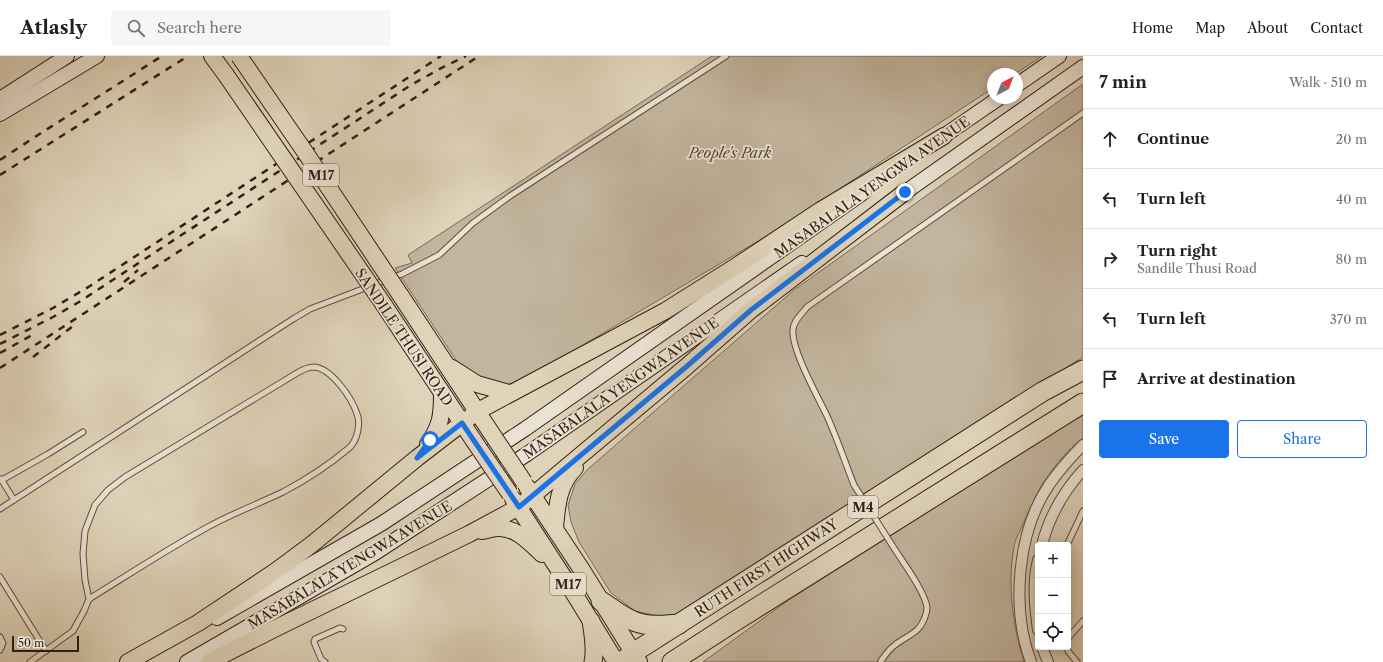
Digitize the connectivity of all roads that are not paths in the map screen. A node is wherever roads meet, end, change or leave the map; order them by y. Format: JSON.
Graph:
{"nodes":[{"id":1,"x":67,"y":56,"type":"edge"},
{"id":2,"x":97,"y":56,"type":"edge"},
{"id":3,"x":212,"y":56,"type":"edge"},
{"id":4,"x":239,"y":56,"type":"edge"},
{"id":5,"x":726,"y":56,"type":"edge"},
{"id":6,"x":1059,"y":56,"type":"edge"},
{"id":7,"x":1083,"y":68,"type":"edge"},
{"id":8,"x":1023,"y":81,"type":"edge"},
{"id":9,"x":0,"y":99,"type":"edge"},
{"id":10,"x":990,"y":104,"type":"edge"},
{"id":11,"x":1083,"y":113,"type":"edge"},
{"id":12,"x":0,"y":114,"type":"edge"},
{"id":13,"x":944,"y":136,"type":"junction"},
{"id":14,"x":905,"y":192,"type":"junction"},
{"id":15,"x":446,"y":364,"type":"junction"},
{"id":16,"x":1083,"y":370,"type":"edge"},
{"id":17,"x":442,"y":393,"type":"junction"},
{"id":18,"x":509,"y":393,"type":"junction"},
{"id":19,"x":1083,"y":403,"type":"edge"},
{"id":20,"x":478,"y":411,"type":"junction"},
{"id":21,"x":462,"y":423,"type":"junction"},
{"id":22,"x":612,"y":429,"type":"junction"},
{"id":23,"x":83,"y":432,"type":"dead end"},
{"id":24,"x":1083,"y":445,"type":"edge"},
{"id":25,"x":417,"y":458,"type":"junction"},
{"id":26,"x":1083,"y":470,"type":"edge"},
{"id":27,"x":1,"y":479,"type":"edge"},
{"id":28,"x":533,"y":496,"type":"junction"},
{"id":29,"x":14,"y":500,"type":"junction"},
{"id":30,"x":515,"y":501,"type":"junction"},
{"id":31,"x":0,"y":509,"type":"edge"},
{"id":32,"x":1083,"y":512,"type":"edge"},
{"id":33,"x":555,"y":528,"type":"junction"},
{"id":34,"x":469,"y":534,"type":"junction"},
{"id":35,"x":1043,"y":542,"type":"edge"},
{"id":36,"x":1068,"y":542,"type":"edge"},
{"id":37,"x":556,"y":565,"type":"junction"},
{"id":38,"x":0,"y":576,"type":"edge"},
{"id":39,"x":1036,"y":578,"type":"edge"},
{"id":40,"x":89,"y":599,"type":"junction"},
{"id":41,"x":601,"y":601,"type":"junction"},
{"id":42,"x":1035,"y":614,"type":"edge"},
{"id":43,"x":591,"y":621,"type":"junction"},
{"id":44,"x":1083,"y":621,"type":"edge"},
{"id":45,"x":679,"y":624,"type":"junction"},
{"id":46,"x":343,"y":629,"type":"dead end"},
{"id":47,"x":1071,"y":635,"type":"edge"},
{"id":48,"x":0,"y":636,"type":"edge"},
{"id":49,"x":707,"y":639,"type":"junction"},
{"id":50,"x":0,"y":650,"type":"edge"},
{"id":51,"x":1043,"y":650,"type":"edge"},
{"id":52,"x":1068,"y":650,"type":"edge"},
{"id":53,"x":46,"y":651,"type":"junction"},
{"id":54,"x":630,"y":659,"type":"edge"},
{"id":55,"x":218,"y":660,"type":"edge"},
{"id":56,"x":30,"y":662,"type":"edge"},
{"id":57,"x":128,"y":662,"type":"edge"},
{"id":58,"x":138,"y":662,"type":"edge"},
{"id":59,"x":187,"y":662,"type":"edge"},
{"id":60,"x":326,"y":662,"type":"edge"},
{"id":61,"x":331,"y":662,"type":"edge"},
{"id":62,"x":593,"y":662,"type":"edge"},
{"id":63,"x":616,"y":662,"type":"edge"},
{"id":64,"x":672,"y":662,"type":"edge"},
{"id":65,"x":691,"y":662,"type":"edge"},
{"id":66,"x":881,"y":662,"type":"edge"},
{"id":67,"x":1031,"y":662,"type":"edge"},
{"id":68,"x":1048,"y":662,"type":"edge"},
{"id":69,"x":1077,"y":662,"type":"edge"}],
"edges":[{"from":1,"to":9,"type":"main road"},
{"from":2,"to":12,"type":"main road"},
{"from":3,"to":17,"type":"main road","name":"SANDILE THUSI ROAD","number":"M17","bridge":true},
{"from":4,"to":15,"type":"main road","name":"SANDILE THUSI ROAD","number":"M17","bridge":true},
{"from":5,"to":29,"type":"lane"},
{"from":6,"to":8,"type":"main road"},
{"from":7,"to":14,"type":"main road","name":"MASABALALA YENGWA AVENUE"},
{"from":10,"to":13,"type":"main road","name":"MASABALALA YENGWA AVENUE"},
{"from":11,"to":66,"type":"lane","bridge":true},
{"from":13,"to":18,"type":"main road"},
{"from":13,"to":58,"type":"main road","name":"MASABALALA YENGWA AVENUE"},
{"from":14,"to":22,"type":"main road"},
{"from":14,"to":59,"type":"main road","name":"MASABALALA YENGWA AVENUE"},
{"from":15,"to":18,"type":"main road"},
{"from":15,"to":20,"type":"main road","name":"SANDILE THUSI ROAD","number":"M17"},
{"from":16,"to":45,"type":"highway","name":"RUTH FIRST HIGHWAY","number":"M4"},
{"from":17,"to":21,"type":"main road","name":"SANDILE THUSI ROAD","number":"M17"},
{"from":17,"to":25,"type":"main road"},
{"from":18,"to":20,"type":"main road"},
{"from":19,"to":49,"type":"highway","name":"RUTH FIRST HIGHWAY","number":"M4"},
{"from":20,"to":21,"type":"main road"},
{"from":20,"to":28,"type":"main road","name":"SANDILE THUSI ROAD","number":"M17","bridge":true},
{"from":21,"to":25,"type":"main road"},
{"from":21,"to":30,"type":"main road","name":"SANDILE THUSI ROAD","number":"M17","bridge":true},
{"from":22,"to":28,"type":"main road"},
{"from":22,"to":33,"type":"main road"},
{"from":23,"to":27,"type":"lane"},
{"from":24,"to":67,"type":"street"},
{"from":25,"to":57,"type":"main road"},
{"from":26,"to":35,"type":"street"},
{"from":27,"to":29,"type":"lane"},
{"from":28,"to":30,"type":"main road"},
{"from":28,"to":33,"type":"main road","name":"SANDILE THUSI ROAD","number":"M17"},
{"from":29,"to":31,"type":"lane"},
{"from":30,"to":34,"type":"main road"},
{"from":30,"to":37,"type":"main road","name":"SANDILE THUSI ROAD","number":"M17"},
{"from":32,"to":36,"type":"lane"},
{"from":33,"to":41,"type":"main road","name":"SANDILE THUSI ROAD","number":"M17"},
{"from":34,"to":37,"type":"main road"},
{"from":34,"to":55,"type":"main road"},
{"from":37,"to":43,"type":"main road","name":"SANDILE THUSI ROAD","number":"M17"},
{"from":38,"to":53,"type":"lane"},
{"from":39,"to":42,"type":"street"},
{"from":40,"to":40,"type":"lane"},
{"from":40,"to":53,"type":"lane"},
{"from":41,"to":45,"type":"highway"},
{"from":41,"to":54,"type":"main road","name":"SANDILE THUSI ROAD","number":"M17"},
{"from":43,"to":62,"type":"highway"},
{"from":43,"to":63,"type":"main road","name":"SANDILE THUSI ROAD","number":"M17"},
{"from":44,"to":47,"type":"lane"},
{"from":45,"to":54,"type":"highway","name":"RUTH FIRST HIGHWAY","number":"M4"},
{"from":46,"to":60,"type":"lane"},
{"from":48,"to":50,"type":"lane"},
{"from":49,"to":64,"type":"highway","name":"RUTH FIRST HIGHWAY","number":"M4"},
{"from":49,"to":65,"type":"highway"},
{"from":51,"to":68,"type":"street"},
{"from":52,"to":69,"type":"lane"},
{"from":53,"to":56,"type":"lane"},
{"from":60,"to":61,"type":"lane"}]}
